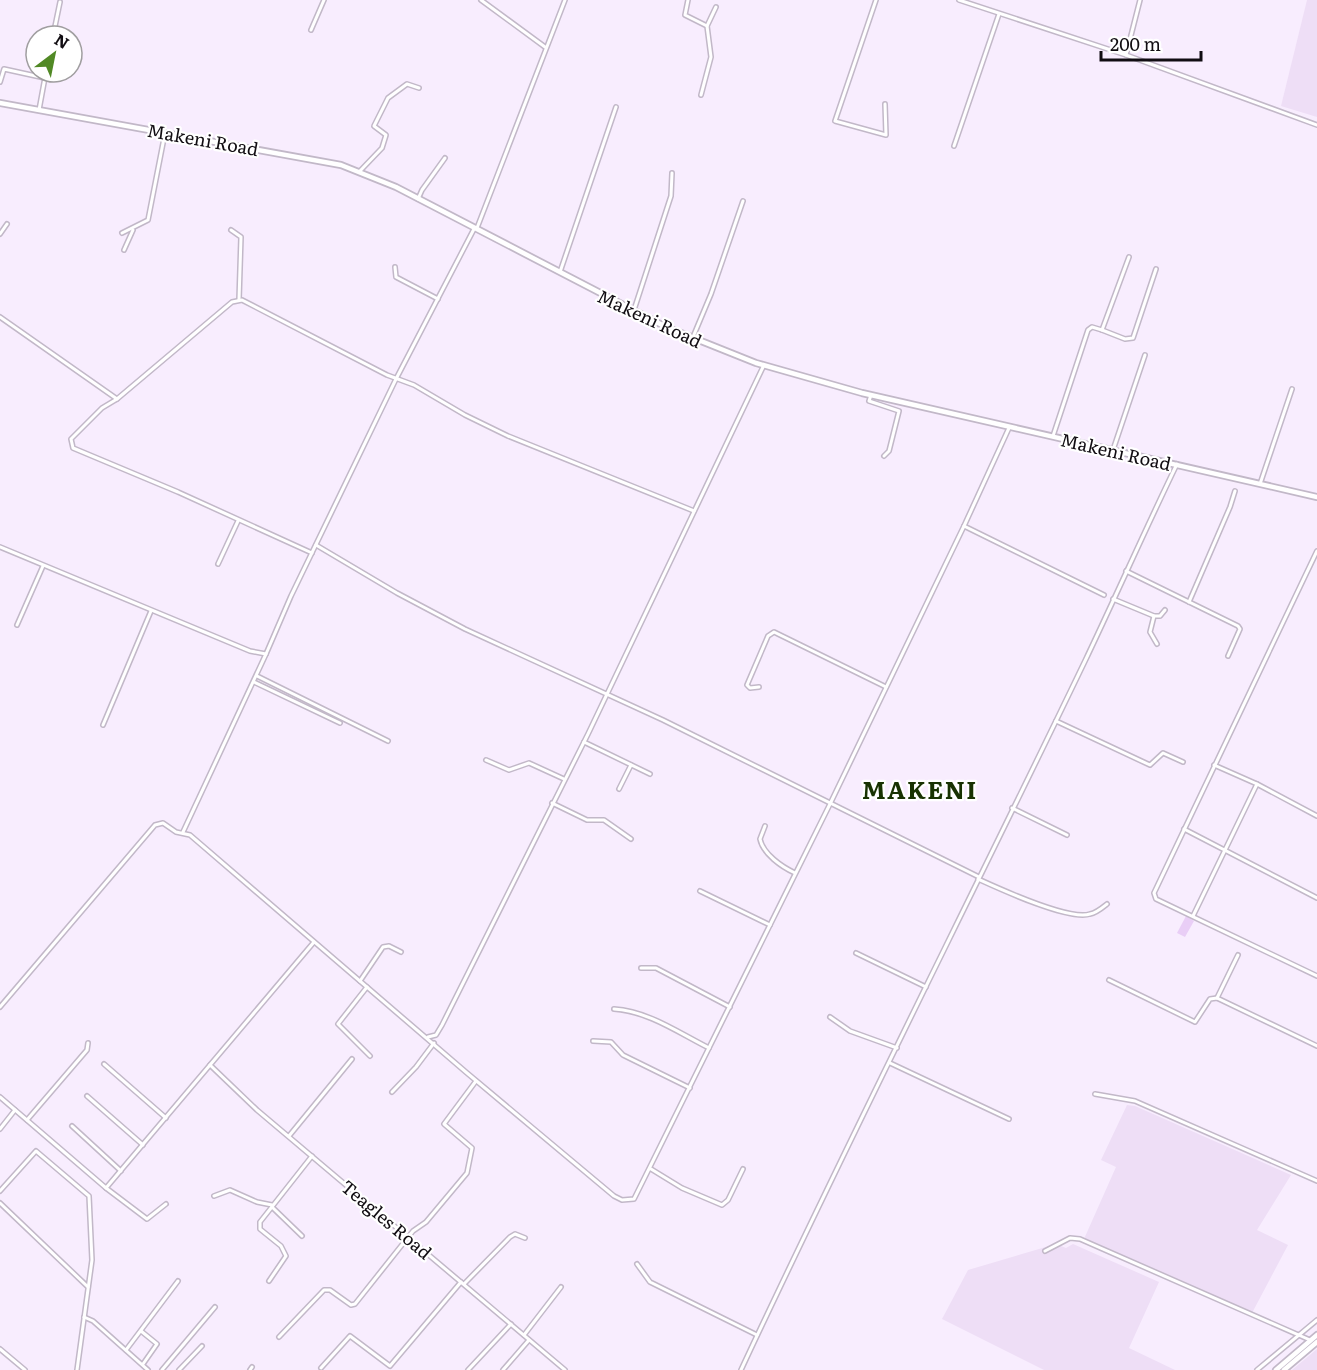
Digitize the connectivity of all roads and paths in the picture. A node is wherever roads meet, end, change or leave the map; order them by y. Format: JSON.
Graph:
{"nodes":[{"id":1,"x":324,"y":0,"type":"edge"},
{"id":2,"x":481,"y":0,"type":"edge"},
{"id":3,"x":564,"y":0,"type":"edge"},
{"id":4,"x":688,"y":0,"type":"edge"},
{"id":5,"x":876,"y":0,"type":"edge"},
{"id":6,"x":958,"y":0,"type":"edge"},
{"id":7,"x":1140,"y":0,"type":"edge"},
{"id":8,"x":60,"y":2,"type":"dead end"},
{"id":9,"x":716,"y":7,"type":"dead end"},
{"id":10,"x":999,"y":14,"type":"junction"},
{"id":11,"x":55,"y":24,"type":"edge"},
{"id":12,"x":707,"y":26,"type":"junction"},
{"id":13,"x":311,"y":30,"type":"dead end"},
{"id":14,"x":545,"y":48,"type":"junction"},
{"id":15,"x":1125,"y":55,"type":"junction"},
{"id":16,"x":24,"y":73,"type":"edge"},
{"id":17,"x":0,"y":82,"type":"edge"},
{"id":18,"x":44,"y":84,"type":"edge"},
{"id":19,"x":419,"y":88,"type":"dead end"},
{"id":20,"x":701,"y":95,"type":"dead end"},
{"id":21,"x":0,"y":103,"type":"edge"},
{"id":22,"x":885,"y":104,"type":"dead end"},
{"id":23,"x":616,"y":107,"type":"dead end"},
{"id":24,"x":39,"y":110,"type":"junction"},
{"id":25,"x":1317,"y":124,"type":"edge"},
{"id":26,"x":165,"y":132,"type":"junction"},
{"id":27,"x":954,"y":146,"type":"dead end"},
{"id":28,"x":445,"y":158,"type":"dead end"},
{"id":29,"x":360,"y":171,"type":"junction"},
{"id":30,"x":672,"y":173,"type":"dead end"},
{"id":31,"x":418,"y":199,"type":"junction"},
{"id":32,"x":743,"y":201,"type":"dead end"},
{"id":33,"x":8,"y":224,"type":"dead end"},
{"id":34,"x":133,"y":230,"type":"junction"},
{"id":35,"x":231,"y":230,"type":"dead end"},
{"id":36,"x":475,"y":230,"type":"junction"},
{"id":37,"x":122,"y":233,"type":"dead end"},
{"id":38,"x":0,"y":234,"type":"edge"},
{"id":39,"x":124,"y":250,"type":"dead end"},
{"id":40,"x":1129,"y":257,"type":"dead end"},
{"id":41,"x":395,"y":267,"type":"dead end"},
{"id":42,"x":1156,"y":269,"type":"dead end"},
{"id":43,"x":560,"y":274,"type":"junction"},
{"id":44,"x":438,"y":299,"type":"junction"},
{"id":45,"x":239,"y":300,"type":"junction"},
{"id":46,"x":633,"y":311,"type":"junction"},
{"id":47,"x":0,"y":317,"type":"edge"},
{"id":48,"x":1102,"y":330,"type":"junction"},
{"id":49,"x":692,"y":339,"type":"junction"},
{"id":50,"x":1145,"y":355,"type":"dead end"},
{"id":51,"x":764,"y":365,"type":"junction"},
{"id":52,"x":396,"y":379,"type":"junction"},
{"id":53,"x":1292,"y":389,"type":"dead end"},
{"id":54,"x":872,"y":395,"type":"junction"},
{"id":55,"x":117,"y":399,"type":"junction"},
{"id":56,"x":1010,"y":426,"type":"junction"},
{"id":57,"x":1053,"y":437,"type":"junction"},
{"id":58,"x":1113,"y":450,"type":"junction"},
{"id":59,"x":884,"y":456,"type":"dead end"},
{"id":60,"x":1177,"y":464,"type":"junction"},
{"id":61,"x":1260,"y":484,"type":"junction"},
{"id":62,"x":1235,"y":491,"type":"dead end"},
{"id":63,"x":1317,"y":497,"type":"edge"},
{"id":64,"x":694,"y":511,"type":"junction"},
{"id":65,"x":238,"y":521,"type":"junction"},
{"id":66,"x":964,"y":526,"type":"junction"},
{"id":67,"x":316,"y":544,"type":"junction"},
{"id":68,"x":0,"y":547,"type":"edge"},
{"id":69,"x":1317,"y":551,"type":"edge"},
{"id":70,"x":312,"y":553,"type":"junction"},
{"id":71,"x":218,"y":564,"type":"dead end"},
{"id":72,"x":44,"y":566,"type":"junction"},
{"id":73,"x":1126,"y":572,"type":"junction"},
{"id":74,"x":1104,"y":595,"type":"dead end"},
{"id":75,"x":1113,"y":599,"type":"junction"},
{"id":76,"x":1189,"y":602,"type":"junction"},
{"id":77,"x":1165,"y":610,"type":"dead end"},
{"id":78,"x":151,"y":611,"type":"junction"},
{"id":79,"x":1154,"y":616,"type":"junction"},
{"id":80,"x":16,"y":625,"type":"dead end"},
{"id":81,"x":1157,"y":644,"type":"dead end"},
{"id":82,"x":266,"y":654,"type":"junction"},
{"id":83,"x":1228,"y":656,"type":"dead end"},
{"id":84,"x":257,"y":676,"type":"junction"},
{"id":85,"x":254,"y":682,"type":"junction"},
{"id":86,"x":759,"y":687,"type":"dead end"},
{"id":87,"x":886,"y":687,"type":"junction"},
{"id":88,"x":606,"y":696,"type":"junction"},
{"id":89,"x":1056,"y":721,"type":"junction"},
{"id":90,"x":340,"y":723,"type":"dead end"},
{"id":91,"x":103,"y":725,"type":"dead end"},
{"id":92,"x":388,"y":741,"type":"dead end"},
{"id":93,"x":584,"y":742,"type":"junction"},
{"id":94,"x":486,"y":760,"type":"dead end"},
{"id":95,"x":1183,"y":762,"type":"dead end"},
{"id":96,"x":631,"y":765,"type":"junction"},
{"id":97,"x":1214,"y":765,"type":"junction"},
{"id":98,"x":650,"y":774,"type":"dead end"},
{"id":99,"x":564,"y":779,"type":"junction"},
{"id":100,"x":1257,"y":784,"type":"junction"},
{"id":101,"x":619,"y":789,"type":"dead end"},
{"id":102,"x":552,"y":803,"type":"junction"},
{"id":103,"x":830,"y":804,"type":"junction"},
{"id":104,"x":1012,"y":808,"type":"junction"},
{"id":105,"x":1317,"y":816,"type":"edge"},
{"id":106,"x":765,"y":826,"type":"dead end"},
{"id":107,"x":1184,"y":829,"type":"junction"},
{"id":108,"x":183,"y":832,"type":"junction"},
{"id":109,"x":1067,"y":835,"type":"dead end"},
{"id":110,"x":631,"y":839,"type":"dead end"},
{"id":111,"x":1226,"y":852,"type":"junction"},
{"id":112,"x":795,"y":873,"type":"junction"},
{"id":113,"x":978,"y":878,"type":"junction"},
{"id":114,"x":699,"y":891,"type":"dead end"},
{"id":115,"x":1317,"y":898,"type":"edge"},
{"id":116,"x":1107,"y":904,"type":"dead end"},
{"id":117,"x":1193,"y":916,"type":"junction"},
{"id":118,"x":770,"y":925,"type":"junction"},
{"id":119,"x":314,"y":942,"type":"junction"},
{"id":120,"x":401,"y":952,"type":"dead end"},
{"id":121,"x":856,"y":953,"type":"dead end"},
{"id":122,"x":1238,"y":955,"type":"dead end"},
{"id":123,"x":640,"y":968,"type":"dead end"},
{"id":124,"x":1317,"y":976,"type":"edge"},
{"id":125,"x":1109,"y":980,"type":"dead end"},
{"id":126,"x":360,"y":981,"type":"junction"},
{"id":127,"x":367,"y":987,"type":"junction"},
{"id":128,"x":926,"y":987,"type":"junction"},
{"id":129,"x":1217,"y":998,"type":"junction"},
{"id":130,"x":0,"y":1007,"type":"edge"},
{"id":131,"x":730,"y":1007,"type":"junction"},
{"id":132,"x":614,"y":1009,"type":"dead end"},
{"id":133,"x":830,"y":1017,"type":"dead end"},
{"id":134,"x":428,"y":1037,"type":"junction"},
{"id":135,"x":593,"y":1041,"type":"dead end"},
{"id":136,"x":88,"y":1043,"type":"dead end"},
{"id":137,"x":434,"y":1043,"type":"junction"},
{"id":138,"x":1317,"y":1046,"type":"edge"},
{"id":139,"x":709,"y":1048,"type":"junction"},
{"id":140,"x":897,"y":1048,"type":"junction"},
{"id":141,"x":370,"y":1056,"type":"dead end"},
{"id":142,"x":352,"y":1059,"type":"dead end"},
{"id":143,"x":890,"y":1063,"type":"junction"},
{"id":144,"x":104,"y":1064,"type":"dead end"},
{"id":145,"x":210,"y":1065,"type":"junction"},
{"id":146,"x":476,"y":1081,"type":"junction"},
{"id":147,"x":690,"y":1088,"type":"junction"},
{"id":148,"x":392,"y":1092,"type":"dead end"},
{"id":149,"x":1095,"y":1094,"type":"dead end"},
{"id":150,"x":87,"y":1096,"type":"dead end"},
{"id":151,"x":0,"y":1098,"type":"edge"},
{"id":152,"x":15,"y":1110,"type":"junction"},
{"id":153,"x":166,"y":1118,"type":"junction"},
{"id":154,"x":1009,"y":1119,"type":"dead end"},
{"id":155,"x":27,"y":1120,"type":"junction"},
{"id":156,"x":72,"y":1126,"type":"dead end"},
{"id":157,"x":0,"y":1129,"type":"edge"},
{"id":158,"x":289,"y":1136,"type":"junction"},
{"id":159,"x":143,"y":1145,"type":"junction"},
{"id":160,"x":312,"y":1156,"type":"junction"},
{"id":161,"x":651,"y":1169,"type":"junction"},
{"id":162,"x":743,"y":1169,"type":"dead end"},
{"id":163,"x":121,"y":1171,"type":"junction"},
{"id":164,"x":1317,"y":1181,"type":"edge"},
{"id":165,"x":106,"y":1188,"type":"junction"},
{"id":166,"x":0,"y":1191,"type":"edge"},
{"id":167,"x":214,"y":1196,"type":"dead end"},
{"id":168,"x":0,"y":1203,"type":"edge"},
{"id":169,"x":166,"y":1204,"type":"dead end"},
{"id":170,"x":272,"y":1206,"type":"junction"},
{"id":171,"x":302,"y":1236,"type":"dead end"},
{"id":172,"x":410,"y":1238,"type":"junction"},
{"id":173,"x":525,"y":1238,"type":"dead end"},
{"id":174,"x":1045,"y":1251,"type":"dead end"},
{"id":175,"x":637,"y":1264,"type":"dead end"},
{"id":176,"x":178,"y":1281,"type":"dead end"},
{"id":177,"x":269,"y":1281,"type":"dead end"},
{"id":178,"x":462,"y":1283,"type":"junction"},
{"id":179,"x":88,"y":1287,"type":"junction"},
{"id":180,"x":561,"y":1287,"type":"dead end"},
{"id":181,"x":215,"y":1307,"type":"dead end"},
{"id":182,"x":84,"y":1317,"type":"junction"},
{"id":183,"x":1317,"y":1320,"type":"edge"},
{"id":184,"x":511,"y":1324,"type":"junction"},
{"id":185,"x":141,"y":1331,"type":"junction"},
{"id":186,"x":524,"y":1335,"type":"junction"},
{"id":187,"x":757,"y":1335,"type":"junction"},
{"id":188,"x":1296,"y":1335,"type":"junction"},
{"id":189,"x":1317,"y":1335,"type":"edge"},
{"id":190,"x":279,"y":1337,"type":"dead end"},
{"id":191,"x":530,"y":1340,"type":"junction"},
{"id":192,"x":1314,"y":1341,"type":"edge"},
{"id":193,"x":202,"y":1346,"type":"dead end"},
{"id":194,"x":0,"y":1349,"type":"edge"},
{"id":195,"x":126,"y":1350,"type":"junction"},
{"id":196,"x":143,"y":1365,"type":"junction"},
{"id":197,"x":321,"y":1368,"type":"dead end"},
{"id":198,"x":388,"y":1368,"type":"edge"},
{"id":199,"x":25,"y":1370,"type":"edge"},
{"id":200,"x":77,"y":1370,"type":"edge"},
{"id":201,"x":148,"y":1370,"type":"edge"},
{"id":202,"x":162,"y":1370,"type":"edge"},
{"id":203,"x":179,"y":1370,"type":"edge"},
{"id":204,"x":468,"y":1370,"type":"edge"},
{"id":205,"x":503,"y":1370,"type":"edge"},
{"id":206,"x":565,"y":1370,"type":"edge"},
{"id":207,"x":741,"y":1370,"type":"edge"},
{"id":208,"x":1257,"y":1370,"type":"edge"},
{"id":209,"x":1276,"y":1370,"type":"edge"},
{"id":210,"x":1284,"y":1370,"type":"edge"}],
"edges":[{"from":1,"to":13,"type":"street"},
{"from":2,"to":14,"type":"street"},
{"from":3,"to":14,"type":"street"},
{"from":4,"to":12,"type":"street"},
{"from":5,"to":22,"type":"street"},
{"from":6,"to":10,"type":"street"},
{"from":7,"to":15,"type":"street"},
{"from":8,"to":11,"type":"street"},
{"from":9,"to":12,"type":"street"},
{"from":10,"to":15,"type":"street"},
{"from":10,"to":27,"type":"street"},
{"from":12,"to":20,"type":"street"},
{"from":14,"to":36,"type":"street"},
{"from":15,"to":25,"type":"street"},
{"from":16,"to":17,"type":"street"},
{"from":18,"to":24,"type":"street"},
{"from":19,"to":29,"type":"street"},
{"from":21,"to":24,"type":"main road","name":"Makeni Road"},
{"from":23,"to":43,"type":"street"},
{"from":24,"to":26,"type":"main road","name":"Makeni Road"},
{"from":26,"to":29,"type":"main road","name":"Makeni Road"},
{"from":26,"to":34,"type":"street"},
{"from":28,"to":31,"type":"street"},
{"from":29,"to":31,"type":"main road","name":"Makeni Road"},
{"from":30,"to":46,"type":"street"},
{"from":31,"to":36,"type":"main road","name":"Makeni Road"},
{"from":32,"to":49,"type":"street"},
{"from":33,"to":38,"type":"street"},
{"from":34,"to":37,"type":"street"},
{"from":34,"to":39,"type":"street"},
{"from":35,"to":45,"type":"street"},
{"from":36,"to":43,"type":"main road","name":"Makeni Road"},
{"from":36,"to":44,"type":"street"},
{"from":40,"to":48,"type":"street"},
{"from":41,"to":44,"type":"street"},
{"from":42,"to":48,"type":"street"},
{"from":43,"to":46,"type":"main road","name":"Makeni Road"},
{"from":44,"to":52,"type":"street"},
{"from":45,"to":52,"type":"street"},
{"from":45,"to":55,"type":"street"},
{"from":46,"to":49,"type":"main road","name":"Makeni Road"},
{"from":47,"to":55,"type":"street"},
{"from":48,"to":57,"type":"street"},
{"from":49,"to":51,"type":"main road","name":"Makeni Road"},
{"from":50,"to":58,"type":"street"},
{"from":51,"to":54,"type":"main road","name":"Makeni Road"},
{"from":51,"to":64,"type":"street"},
{"from":52,"to":64,"type":"street"},
{"from":52,"to":67,"type":"street"},
{"from":53,"to":61,"type":"street"},
{"from":54,"to":56,"type":"main road","name":"Makeni Road"},
{"from":54,"to":59,"type":"street"},
{"from":55,"to":65,"type":"street"},
{"from":56,"to":57,"type":"main road","name":"Makeni Road"},
{"from":56,"to":66,"type":"street"},
{"from":57,"to":58,"type":"main road","name":"Makeni Road"},
{"from":58,"to":60,"type":"main road","name":"Makeni Road"},
{"from":60,"to":61,"type":"main road","name":"Makeni Road"},
{"from":60,"to":73,"type":"street"},
{"from":61,"to":63,"type":"main road","name":"Makeni Road"},
{"from":62,"to":76,"type":"street"},
{"from":64,"to":88,"type":"street"},
{"from":65,"to":70,"type":"street"},
{"from":65,"to":71,"type":"street"},
{"from":66,"to":74,"type":"street"},
{"from":66,"to":87,"type":"street"},
{"from":67,"to":70,"type":"street"},
{"from":67,"to":88,"type":"street"},
{"from":68,"to":72,"type":"street"},
{"from":69,"to":97,"type":"street"},
{"from":70,"to":82,"type":"street"},
{"from":72,"to":78,"type":"street"},
{"from":72,"to":80,"type":"street"},
{"from":73,"to":75,"type":"street"},
{"from":73,"to":76,"type":"street"},
{"from":75,"to":79,"type":"street"},
{"from":75,"to":89,"type":"street"},
{"from":76,"to":83,"type":"street"},
{"from":77,"to":79,"type":"street"},
{"from":78,"to":82,"type":"street"},
{"from":78,"to":91,"type":"street"},
{"from":79,"to":81,"type":"street"},
{"from":82,"to":84,"type":"street"},
{"from":84,"to":85,"type":"street"},
{"from":84,"to":92,"type":"street"},
{"from":85,"to":90,"type":"street"},
{"from":85,"to":108,"type":"street"},
{"from":86,"to":87,"type":"street"},
{"from":87,"to":103,"type":"street"},
{"from":88,"to":93,"type":"street"},
{"from":88,"to":103,"type":"street"},
{"from":89,"to":95,"type":"street"},
{"from":89,"to":104,"type":"street"},
{"from":93,"to":96,"type":"street"},
{"from":93,"to":99,"type":"street"},
{"from":94,"to":99,"type":"street"},
{"from":96,"to":98,"type":"street"},
{"from":96,"to":101,"type":"street"},
{"from":97,"to":100,"type":"street"},
{"from":97,"to":107,"type":"street"},
{"from":99,"to":102,"type":"street"},
{"from":100,"to":105,"type":"street"},
{"from":100,"to":111,"type":"street"},
{"from":102,"to":110,"type":"street"},
{"from":102,"to":134,"type":"street"},
{"from":103,"to":112,"type":"street"},
{"from":103,"to":113,"type":"street"},
{"from":104,"to":109,"type":"street"},
{"from":104,"to":113,"type":"street"},
{"from":106,"to":112,"type":"street"},
{"from":107,"to":111,"type":"street"},
{"from":107,"to":117,"type":"street"},
{"from":108,"to":119,"type":"street"},
{"from":108,"to":130,"type":"street"},
{"from":111,"to":115,"type":"street"},
{"from":111,"to":117,"type":"street"},
{"from":112,"to":118,"type":"street"},
{"from":113,"to":116,"type":"street"},
{"from":113,"to":128,"type":"street"},
{"from":114,"to":118,"type":"street"},
{"from":117,"to":124,"type":"street"},
{"from":118,"to":131,"type":"street"},
{"from":119,"to":126,"type":"street"},
{"from":119,"to":145,"type":"street"},
{"from":120,"to":126,"type":"street"},
{"from":121,"to":128,"type":"street"},
{"from":122,"to":129,"type":"street"},
{"from":123,"to":131,"type":"street"},
{"from":125,"to":129,"type":"street"},
{"from":126,"to":127,"type":"street"},
{"from":127,"to":134,"type":"street"},
{"from":127,"to":141,"type":"street"},
{"from":128,"to":140,"type":"street"},
{"from":129,"to":138,"type":"street"},
{"from":131,"to":139,"type":"street"},
{"from":132,"to":139,"type":"street"},
{"from":133,"to":140,"type":"street"},
{"from":134,"to":137,"type":"street"},
{"from":135,"to":147,"type":"street"},
{"from":136,"to":155,"type":"street"},
{"from":137,"to":146,"type":"street"},
{"from":137,"to":148,"type":"street"},
{"from":139,"to":147,"type":"street"},
{"from":140,"to":143,"type":"street"},
{"from":142,"to":158,"type":"street"},
{"from":143,"to":154,"type":"street"},
{"from":143,"to":187,"type":"street"},
{"from":144,"to":153,"type":"street"},
{"from":145,"to":153,"type":"street"},
{"from":145,"to":158,"type":"street","name":"Teagles Road"},
{"from":146,"to":161,"type":"street"},
{"from":146,"to":172,"type":"street"},
{"from":147,"to":161,"type":"street"},
{"from":149,"to":164,"type":"street"},
{"from":150,"to":159,"type":"street"},
{"from":151,"to":152,"type":"street"},
{"from":152,"to":155,"type":"street"},
{"from":152,"to":157,"type":"street"},
{"from":153,"to":159,"type":"street"},
{"from":155,"to":165,"type":"street"},
{"from":156,"to":163,"type":"street"},
{"from":158,"to":160,"type":"street","name":"Teagles Road"},
{"from":159,"to":163,"type":"street"},
{"from":160,"to":170,"type":"street"},
{"from":160,"to":172,"type":"street","name":"Teagles Road"},
{"from":161,"to":162,"type":"street"},
{"from":163,"to":165,"type":"street"},
{"from":165,"to":169,"type":"street"},
{"from":166,"to":179,"type":"street"},
{"from":167,"to":170,"type":"street"},
{"from":168,"to":179,"type":"street"},
{"from":170,"to":171,"type":"street"},
{"from":170,"to":177,"type":"street"},
{"from":172,"to":178,"type":"street","name":"Teagles Road"},
{"from":172,"to":190,"type":"street"},
{"from":173,"to":178,"type":"street"},
{"from":174,"to":188,"type":"street"},
{"from":175,"to":187,"type":"street"},
{"from":176,"to":185,"type":"street"},
{"from":178,"to":184,"type":"street","name":"Teagles Road"},
{"from":178,"to":198,"type":"street"},
{"from":179,"to":182,"type":"street"},
{"from":180,"to":186,"type":"street"},
{"from":181,"to":202,"type":"street"},
{"from":182,"to":195,"type":"street"},
{"from":182,"to":200,"type":"street"},
{"from":183,"to":188,"type":"street"},
{"from":184,"to":186,"type":"street","name":"Teagles Road"},
{"from":184,"to":204,"type":"street"},
{"from":185,"to":195,"type":"street"},
{"from":185,"to":196,"type":"street"},
{"from":186,"to":191,"type":"street","name":"Teagles Road"},
{"from":187,"to":207,"type":"street"},
{"from":188,"to":192,"type":"street"},
{"from":188,"to":208,"type":"street"},
{"from":189,"to":192,"type":"main road"},
{"from":191,"to":205,"type":"street"},
{"from":191,"to":206,"type":"street","name":"Teagles Road"},
{"from":192,"to":209,"type":"main road"},
{"from":192,"to":210,"type":"main road"},
{"from":193,"to":203,"type":"street"},
{"from":194,"to":199,"type":"street"},
{"from":195,"to":196,"type":"street"},
{"from":196,"to":201,"type":"street"},
{"from":197,"to":198,"type":"street"}]}
